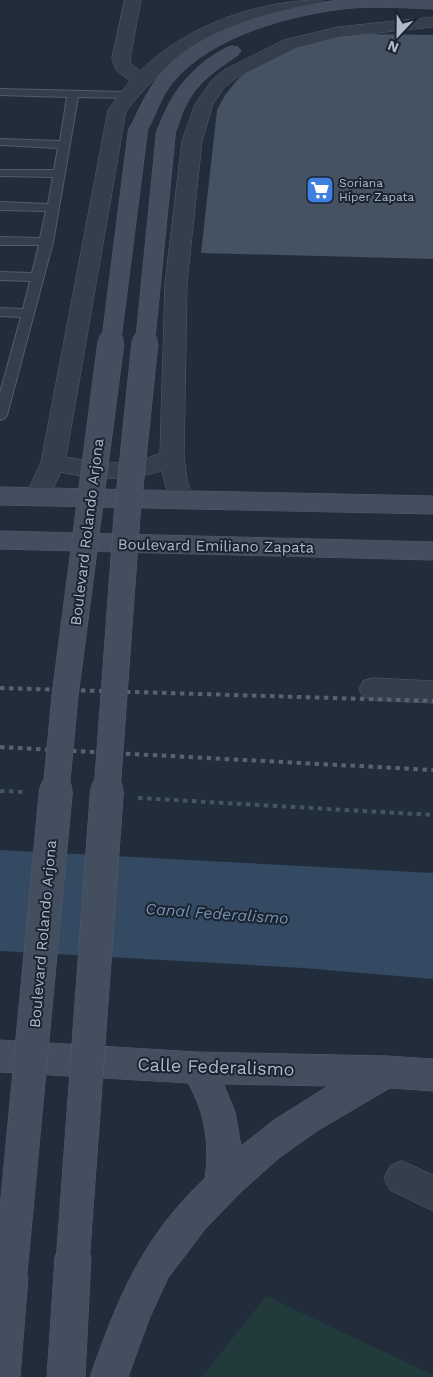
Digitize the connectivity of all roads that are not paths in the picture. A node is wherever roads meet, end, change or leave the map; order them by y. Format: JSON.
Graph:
{"nodes":[{"id":1,"x":133,"y":0,"type":"edge"},
{"id":2,"x":315,"y":0,"type":"edge"},
{"id":3,"x":336,"y":0,"type":"edge"},
{"id":4,"x":374,"y":2,"type":"junction"},
{"id":5,"x":433,"y":4,"type":"edge"},
{"id":6,"x":433,"y":20,"type":"edge"},
{"id":7,"x":134,"y":88,"type":"junction"},
{"id":8,"x":0,"y":92,"type":"edge"},
{"id":9,"x":73,"y":95,"type":"junction"},
{"id":10,"x":0,"y":142,"type":"edge"},
{"id":11,"x":65,"y":145,"type":"junction"},
{"id":12,"x":0,"y":173,"type":"edge"},
{"id":13,"x":60,"y":174,"type":"junction"},
{"id":14,"x":0,"y":206,"type":"edge"},
{"id":15,"x":52,"y":208,"type":"junction"},
{"id":16,"x":0,"y":241,"type":"edge"},
{"id":17,"x":47,"y":242,"type":"junction"},
{"id":18,"x":0,"y":276,"type":"edge"},
{"id":19,"x":37,"y":277,"type":"junction"},
{"id":20,"x":0,"y":312,"type":"edge"},
{"id":21,"x":29,"y":313,"type":"junction"},
{"id":22,"x":3,"y":393,"type":"edge"},
{"id":23,"x":0,"y":415,"type":"edge"},
{"id":24,"x":172,"y":457,"type":"junction"},
{"id":25,"x":53,"y":462,"type":"junction"},
{"id":26,"x":0,"y":496,"type":"edge"},
{"id":27,"x":37,"y":497,"type":"junction"},
{"id":28,"x":181,"y":500,"type":"junction"},
{"id":29,"x":433,"y":506,"type":"edge"},
{"id":30,"x":433,"y":535,"type":"edge"},
{"id":31,"x":0,"y":540,"type":"edge"},
{"id":32,"x":392,"y":550,"type":"junction"},
{"id":33,"x":433,"y":551,"type":"edge"},
{"id":34,"x":373,"y":689,"type":"dead end"},
{"id":35,"x":433,"y":692,"type":"edge"},
{"id":36,"x":0,"y":1056,"type":"edge"},
{"id":37,"x":197,"y":1068,"type":"junction"},
{"id":38,"x":387,"y":1072,"type":"junction"},
{"id":39,"x":433,"y":1075,"type":"edge"},
{"id":40,"x":402,"y":1178,"type":"dead end"},
{"id":41,"x":221,"y":1188,"type":"junction"},
{"id":42,"x":433,"y":1192,"type":"edge"},
{"id":43,"x":1,"y":1377,"type":"edge"},
{"id":44,"x":66,"y":1377,"type":"edge"},
{"id":45,"x":109,"y":1377,"type":"edge"}],
"edges":[{"from":1,"to":7,"type":"street"},
{"from":2,"to":7,"type":"street"},
{"from":3,"to":4,"type":"street"},
{"from":4,"to":5,"type":"main road","name":"Boulevard Rolando Arjona"},
{"from":4,"to":43,"type":"main road","name":"Boulevard Rolando Arjona","bridge":true},
{"from":6,"to":24,"type":"street"},
{"from":6,"to":44,"type":"main road","bridge":true},
{"from":7,"to":9,"type":"lane"},
{"from":7,"to":25,"type":"street"},
{"from":8,"to":9,"type":"lane"},
{"from":9,"to":11,"type":"lane"},
{"from":10,"to":11,"type":"lane"},
{"from":11,"to":13,"type":"lane"},
{"from":12,"to":13,"type":"lane"},
{"from":13,"to":15,"type":"lane"},
{"from":14,"to":15,"type":"lane"},
{"from":15,"to":17,"type":"lane"},
{"from":16,"to":17,"type":"lane"},
{"from":17,"to":19,"type":"lane"},
{"from":18,"to":19,"type":"lane"},
{"from":19,"to":21,"type":"lane"},
{"from":20,"to":21,"type":"lane"},
{"from":21,"to":22,"type":"lane"},
{"from":22,"to":23,"type":"lane"},
{"from":24,"to":25,"type":"street"},
{"from":24,"to":28,"type":"street"},
{"from":25,"to":27,"type":"street"},
{"from":26,"to":27,"type":"main road"},
{"from":27,"to":28,"type":"main road"},
{"from":28,"to":29,"type":"main road"},
{"from":30,"to":32,"type":"main road"},
{"from":31,"to":32,"type":"main road","name":"Boulevard Emiliano Zapata"},
{"from":32,"to":33,"type":"main road","name":"Boulevard Emiliano Zapata"},
{"from":34,"to":35,"type":"street"},
{"from":36,"to":37,"type":"main road","name":"Calle Federalismo"},
{"from":37,"to":38,"type":"main road","name":"Calle Federalismo"},
{"from":37,"to":41,"type":"main road"},
{"from":38,"to":39,"type":"main road","name":"Calle Federalismo"},
{"from":38,"to":41,"type":"main road"},
{"from":40,"to":42,"type":"street"},
{"from":41,"to":45,"type":"main road"}]}
